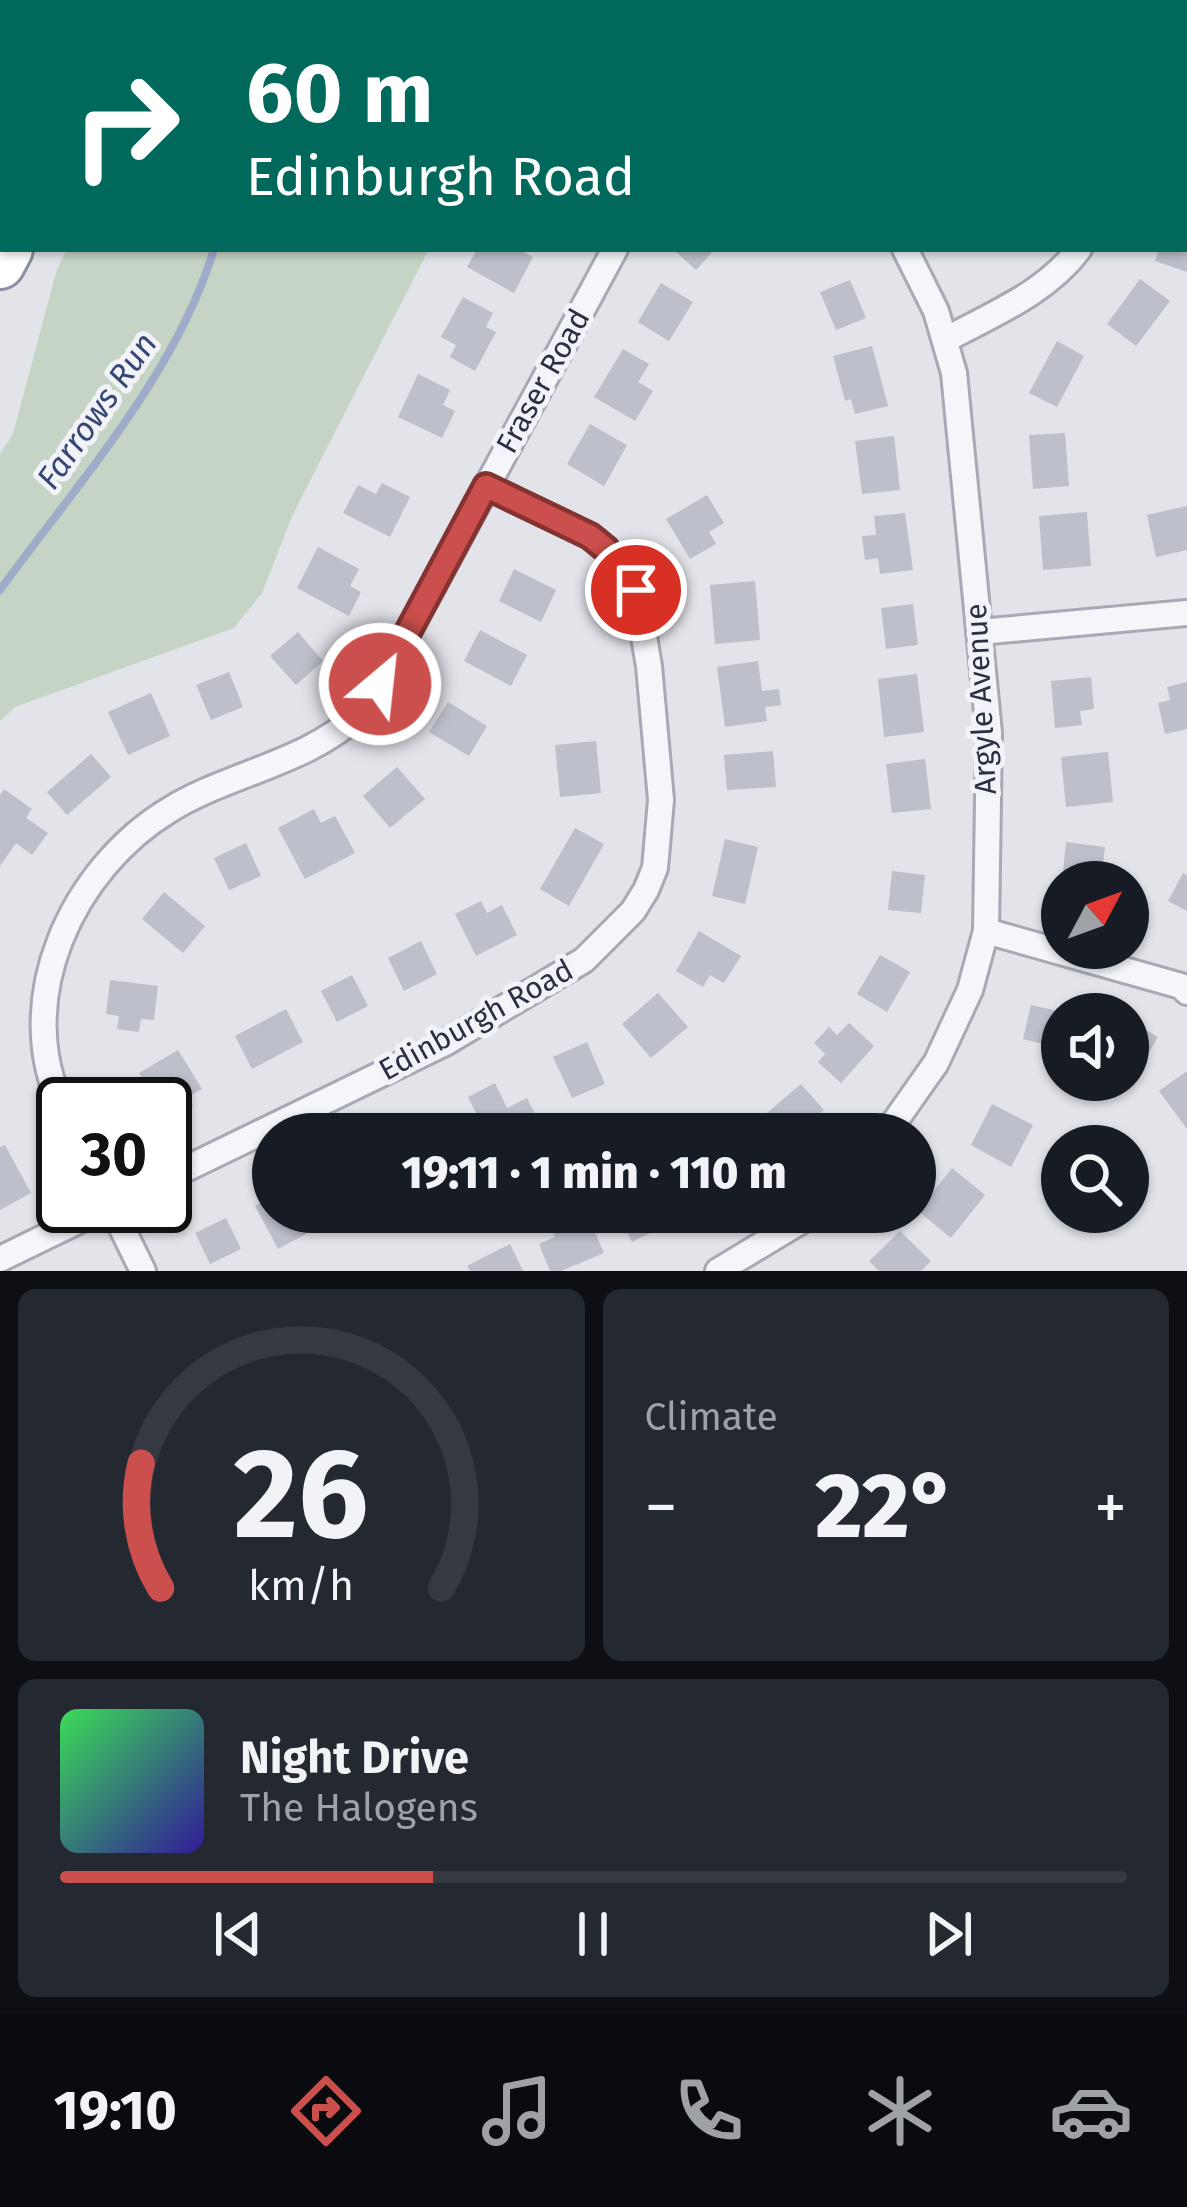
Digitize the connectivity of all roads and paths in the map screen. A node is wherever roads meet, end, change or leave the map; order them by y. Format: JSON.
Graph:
{"nodes":[{"id":1,"x":613,"y":252,"type":"edge"},
{"id":2,"x":906,"y":252,"type":"edge"},
{"id":3,"x":1077,"y":252,"type":"edge"},
{"id":4,"x":945,"y":340,"type":"junction"},
{"id":5,"x":486,"y":486,"type":"junction"},
{"id":6,"x":1187,"y":613,"type":"edge"},
{"id":7,"x":980,"y":632,"type":"junction"},
{"id":8,"x":986,"y":932,"type":"junction"},
{"id":9,"x":1187,"y":992,"type":"edge"},
{"id":10,"x":49,"y":1077,"type":"edge"},
{"id":11,"x":901,"y":1113,"type":"edge"},
{"id":12,"x":192,"y":1166,"type":"edge"},
{"id":13,"x":53,"y":1233,"type":"edge"},
{"id":14,"x":124,"y":1233,"type":"edge"},
{"id":15,"x":781,"y":1233,"type":"edge"},
{"id":16,"x":0,"y":1258,"type":"edge"},
{"id":17,"x":143,"y":1271,"type":"edge"},
{"id":18,"x":718,"y":1271,"type":"edge"}],
"edges":[{"from":1,"to":5,"type":"street","name":"Fraser Road"},
{"from":2,"to":4,"type":"street","name":"Argyle Avenue"},
{"from":3,"to":4,"type":"street"},
{"from":4,"to":7,"type":"street","name":"Argyle Avenue"},
{"from":5,"to":10,"type":"street","name":"Fraser Road"},
{"from":5,"to":12,"type":"street","name":"Edinburgh Road"},
{"from":6,"to":7,"type":"street"},
{"from":7,"to":8,"type":"street","name":"Argyle Avenue"},
{"from":8,"to":9,"type":"street"},
{"from":8,"to":11,"type":"street","name":"Argyle Avenue"},
{"from":13,"to":16,"type":"street"},
{"from":14,"to":17,"type":"street"},
{"from":15,"to":18,"type":"street"}]}
